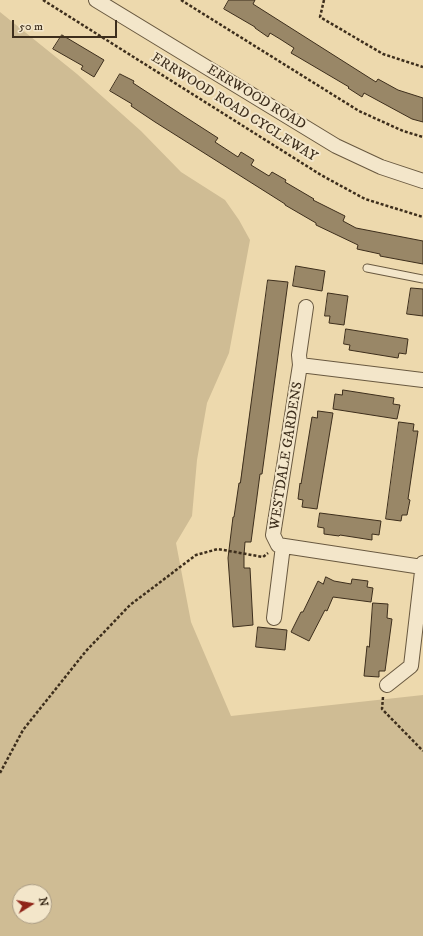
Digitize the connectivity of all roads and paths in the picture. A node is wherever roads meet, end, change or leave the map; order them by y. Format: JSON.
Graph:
{"nodes":[{"id":1,"x":43,"y":0,"type":"edge"},
{"id":2,"x":96,"y":0,"type":"edge"},
{"id":3,"x":181,"y":0,"type":"edge"},
{"id":4,"x":324,"y":0,"type":"edge"},
{"id":5,"x":423,"y":67,"type":"edge"},
{"id":6,"x":423,"y":137,"type":"edge"},
{"id":7,"x":423,"y":181,"type":"edge"},
{"id":8,"x":423,"y":217,"type":"edge"},
{"id":9,"x":367,"y":268,"type":"dead end"},
{"id":10,"x":423,"y":279,"type":"edge"},
{"id":11,"x":306,"y":307,"type":"dead end"},
{"id":12,"x":300,"y":365,"type":"junction"},
{"id":13,"x":423,"y":380,"type":"edge"},
{"id":14,"x":280,"y":545,"type":"junction"},
{"id":15,"x":423,"y":565,"type":"edge"},
{"id":16,"x":274,"y":618,"type":"dead end"},
{"id":17,"x":387,"y":685,"type":"joint"},
{"id":18,"x":423,"y":751,"type":"edge"},
{"id":19,"x":0,"y":774,"type":"edge"}],
"edges":[{"from":1,"to":8,"type":"path","name":"ERRWOOD ROAD CYCLEWAY"},
{"from":2,"to":7,"type":"street","name":"ERRWOOD ROAD"},
{"from":3,"to":6,"type":"path"},
{"from":4,"to":5,"type":"path"},
{"from":9,"to":10,"type":"lane"},
{"from":11,"to":12,"type":"street","name":"WESTDALE GARDENS"},
{"from":12,"to":13,"type":"street","name":"WESTDALE GARDENS"},
{"from":12,"to":14,"type":"street","name":"WESTDALE GARDENS"},
{"from":14,"to":15,"type":"street","name":"WESTDALE GARDENS"},
{"from":14,"to":16,"type":"street"},
{"from":14,"to":19,"type":"path"},
{"from":15,"to":17,"type":"street"},
{"from":17,"to":18,"type":"path"}]}
